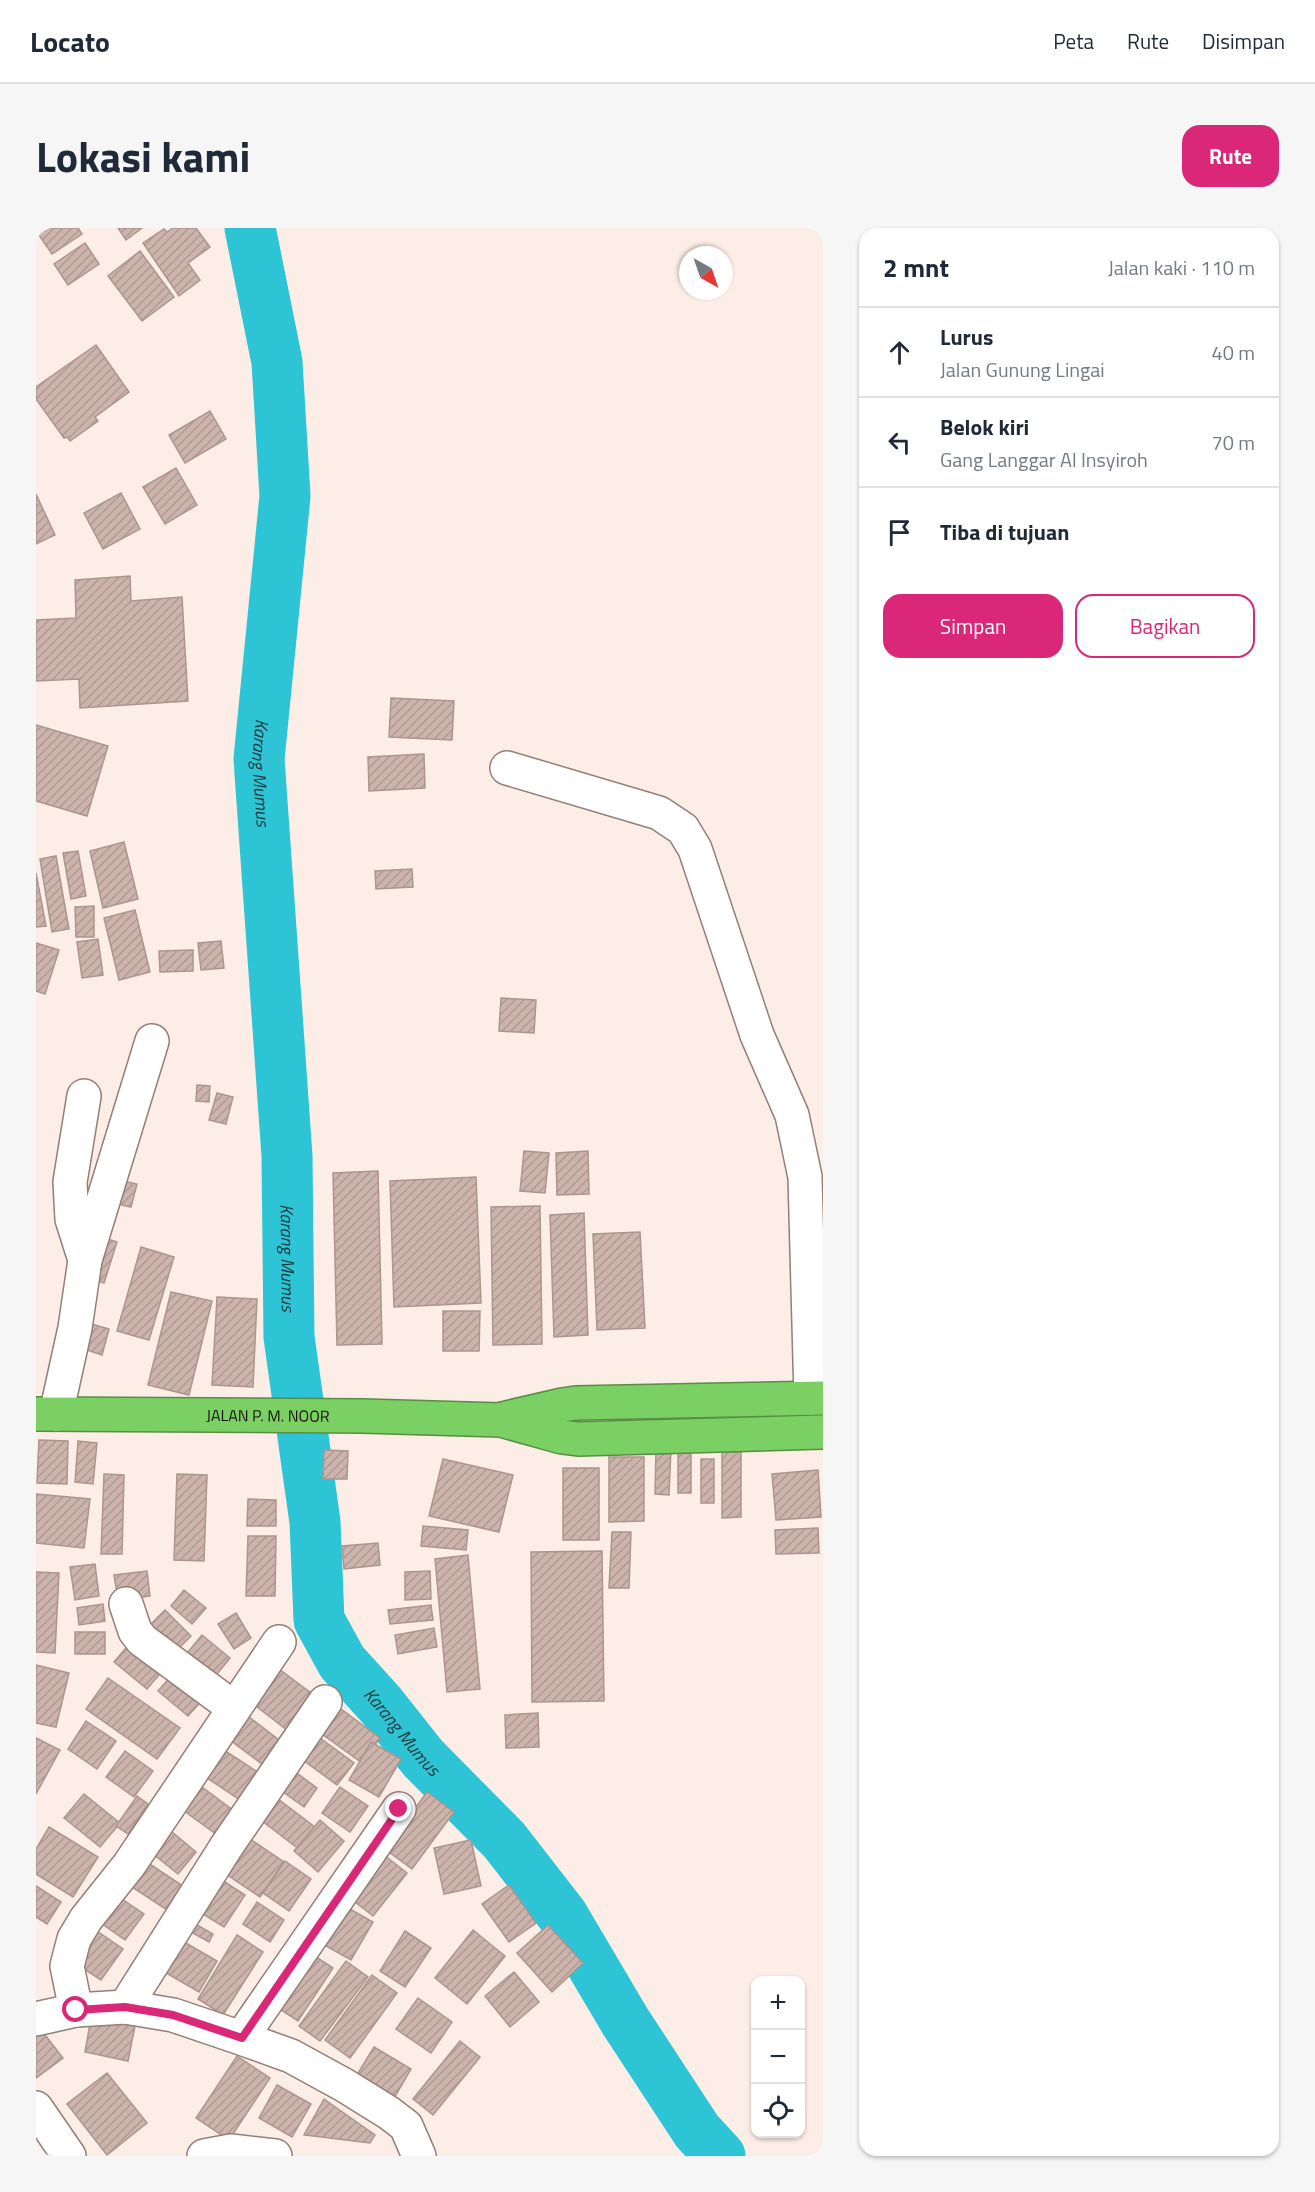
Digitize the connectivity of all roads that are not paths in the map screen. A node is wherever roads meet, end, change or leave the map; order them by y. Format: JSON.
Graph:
{"nodes":[{"id":1,"x":507,"y":768,"type":"dead end"},
{"id":2,"x":152,"y":1041,"type":"dead end"},
{"id":3,"x":84,"y":1096,"type":"dead end"},
{"id":4,"x":85,"y":1260,"type":"junction"},
{"id":5,"x":817,"y":1398,"type":"edge"},
{"id":6,"x":46,"y":1414,"type":"edge"},
{"id":7,"x":501,"y":1420,"type":"junction"},
{"id":8,"x":823,"y":1432,"type":"edge"},
{"id":9,"x":126,"y":1604,"type":"dead end"},
{"id":10,"x":279,"y":1642,"type":"dead end"},
{"id":11,"x":325,"y":1702,"type":"dead end"},
{"id":12,"x":234,"y":1707,"type":"junction"},
{"id":13,"x":399,"y":1809,"type":"dead end"},
{"id":14,"x":125,"y":2007,"type":"junction"},
{"id":15,"x":76,"y":2010,"type":"junction"},
{"id":16,"x":36,"y":2019,"type":"edge"},
{"id":17,"x":242,"y":2038,"type":"junction"},
{"id":18,"x":36,"y":2109,"type":"edge"},
{"id":19,"x":69,"y":2156,"type":"edge"},
{"id":20,"x":204,"y":2156,"type":"edge"},
{"id":21,"x":275,"y":2156,"type":"edge"},
{"id":22,"x":419,"y":2156,"type":"edge"}],
"edges":[{"from":1,"to":5,"type":"street"},
{"from":2,"to":4,"type":"street"},
{"from":3,"to":4,"type":"street"},
{"from":4,"to":6,"type":"street"},
{"from":5,"to":7,"type":"highway","name":"JALAN P. M. NOOR"},
{"from":6,"to":7,"type":"highway","name":"JALAN P. M. NOOR"},
{"from":7,"to":8,"type":"highway","name":"JALAN P. M. NOOR"},
{"from":9,"to":12,"type":"street"},
{"from":10,"to":12,"type":"street"},
{"from":11,"to":14,"type":"street"},
{"from":12,"to":15,"type":"street"},
{"from":13,"to":17,"type":"street"},
{"from":14,"to":15,"type":"street"},
{"from":14,"to":17,"type":"street"},
{"from":15,"to":16,"type":"street"},
{"from":17,"to":22,"type":"street"},
{"from":18,"to":19,"type":"street"},
{"from":20,"to":21,"type":"street"}]}
